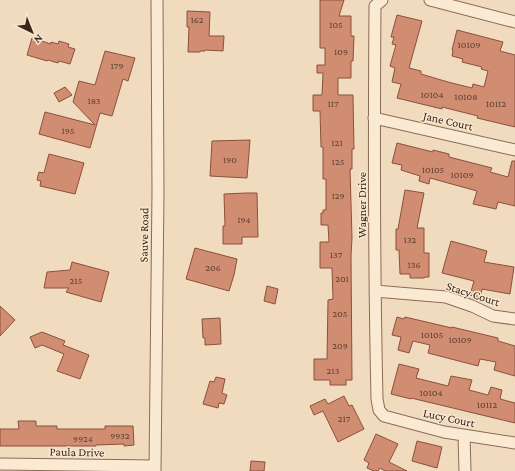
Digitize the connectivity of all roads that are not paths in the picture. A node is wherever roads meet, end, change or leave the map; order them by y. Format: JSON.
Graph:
{"nodes":[{"id":1,"x":157,"y":0,"type":"edge"},
{"id":2,"x":382,"y":0,"type":"edge"},
{"id":3,"x":430,"y":0,"type":"edge"},
{"id":4,"x":515,"y":22,"type":"edge"},
{"id":5,"x":374,"y":118,"type":"junction"},
{"id":6,"x":515,"y":150,"type":"edge"},
{"id":7,"x":375,"y":292,"type":"junction"},
{"id":8,"x":515,"y":319,"type":"edge"},
{"id":9,"x":380,"y":412,"type":"joint"},
{"id":10,"x":464,"y":435,"type":"junction"},
{"id":11,"x":515,"y":443,"type":"edge"},
{"id":12,"x":0,"y":464,"type":"edge"},
{"id":13,"x":155,"y":468,"type":"edge"},
{"id":14,"x":465,"y":471,"type":"edge"}],
"edges":[{"from":1,"to":13,"type":"street","name":"Sauve Road"},
{"from":2,"to":5,"type":"street","name":"Wagner Drive"},
{"from":3,"to":4,"type":"street"},
{"from":5,"to":6,"type":"street","name":"Jane Court"},
{"from":5,"to":7,"type":"street","name":"Wagner Drive"},
{"from":7,"to":8,"type":"street","name":"Stacy Court"},
{"from":7,"to":9,"type":"street","name":"Wagner Drive"},
{"from":9,"to":10,"type":"street","name":"Lucy Court"},
{"from":10,"to":11,"type":"street","name":"Lucy Court"},
{"from":10,"to":14,"type":"street"},
{"from":12,"to":13,"type":"street","name":"Paula Drive"}]}
